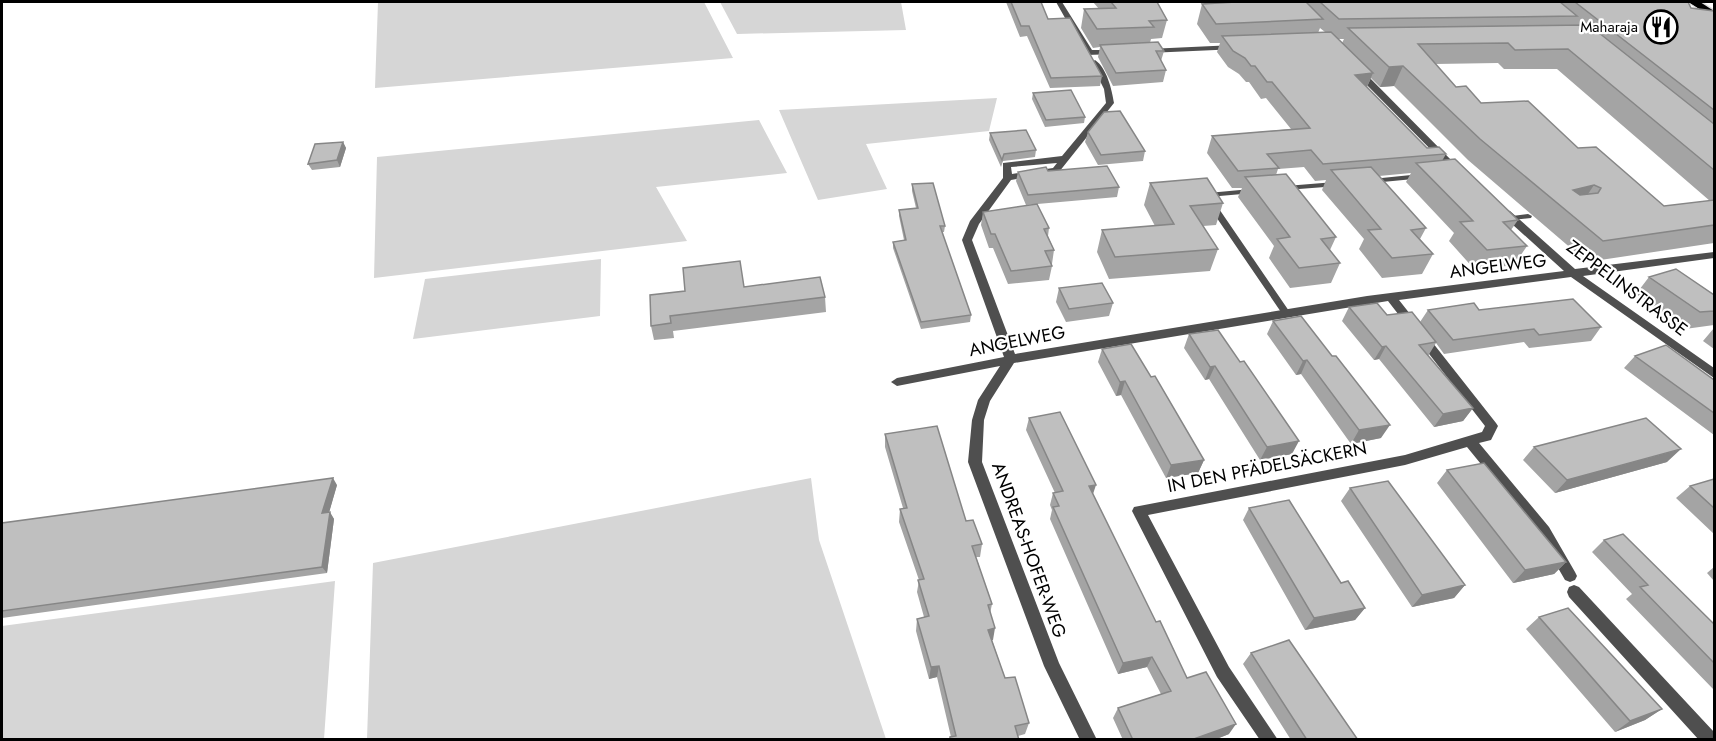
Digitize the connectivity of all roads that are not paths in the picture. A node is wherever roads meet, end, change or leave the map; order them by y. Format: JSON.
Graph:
{"nodes":[{"id":1,"x":1059,"y":2,"type":"edge"},
{"id":2,"x":1694,"y":2,"type":"edge"},
{"id":3,"x":1714,"y":16,"type":"edge"},
{"id":4,"x":1698,"y":18,"type":"edge"},
{"id":5,"x":1251,"y":46,"type":"edge"},
{"id":6,"x":1135,"y":51,"type":"edge"},
{"id":7,"x":1124,"y":52,"type":"edge"},
{"id":8,"x":1089,"y":53,"type":"junction"},
{"id":9,"x":1354,"y":68,"type":"edge"},
{"id":10,"x":1428,"y":176,"type":"edge"},
{"id":11,"x":1468,"y":181,"type":"edge"},
{"id":12,"x":1364,"y":182,"type":"edge"},
{"id":13,"x":1340,"y":184,"type":"edge"},
{"id":14,"x":1281,"y":188,"type":"edge"},
{"id":15,"x":1259,"y":190,"type":"edge"},
{"id":16,"x":1494,"y":203,"type":"edge"},
{"id":17,"x":1528,"y":216,"type":"dead end"},
{"id":18,"x":1512,"y":218,"type":"junction"},
{"id":19,"x":1714,"y":255,"type":"edge"},
{"id":20,"x":1575,"y":275,"type":"junction"},
{"id":21,"x":1391,"y":297,"type":"junction"},
{"id":22,"x":1286,"y":313,"type":"junction"},
{"id":23,"x":1011,"y":359,"type":"junction"},
{"id":24,"x":1714,"y":374,"type":"edge"},
{"id":25,"x":897,"y":382,"type":"dead end"},
{"id":26,"x":1468,"y":440,"type":"junction"},
{"id":27,"x":1570,"y":576,"type":"dead end"},
{"id":28,"x":1574,"y":592,"type":"dead end"},
{"id":29,"x":1709,"y":738,"type":"edge"},
{"id":30,"x":1089,"y":740,"type":"edge"},
{"id":31,"x":1270,"y":740,"type":"edge"}],
"edges":[{"from":1,"to":8,"type":"street"},
{"from":2,"to":3,"type":"main road"},
{"from":3,"to":4,"type":"street"},
{"from":5,"to":6,"type":"street"},
{"from":7,"to":8,"type":"street"},
{"from":8,"to":23,"type":"street"},
{"from":9,"to":11,"type":"street"},
{"from":10,"to":12,"type":"lane"},
{"from":13,"to":14,"type":"lane"},
{"from":15,"to":22,"type":"lane"},
{"from":16,"to":18,"type":"street","name":"ZEPPELINSTRASSE"},
{"from":17,"to":18,"type":"lane"},
{"from":18,"to":20,"type":"street","name":"ZEPPELINSTRASSE"},
{"from":19,"to":20,"type":"street","name":"ANGELWEG"},
{"from":20,"to":21,"type":"street","name":"ANGELWEG"},
{"from":20,"to":24,"type":"street","name":"ZEPPELINSTRASSE"},
{"from":21,"to":22,"type":"street","name":"ANGELWEG"},
{"from":21,"to":26,"type":"street","name":"IN DEN PFÄDELSÄCKERN"},
{"from":22,"to":23,"type":"street","name":"ANGELWEG"},
{"from":23,"to":25,"type":"street","name":"ANGELWEG"},
{"from":23,"to":30,"type":"street","name":"ANDREAS-HOFER-WEG"},
{"from":26,"to":27,"type":"street"},
{"from":26,"to":31,"type":"street","name":"IN DEN PFÄDELSÄCKERN"},
{"from":28,"to":29,"type":"street"}]}
